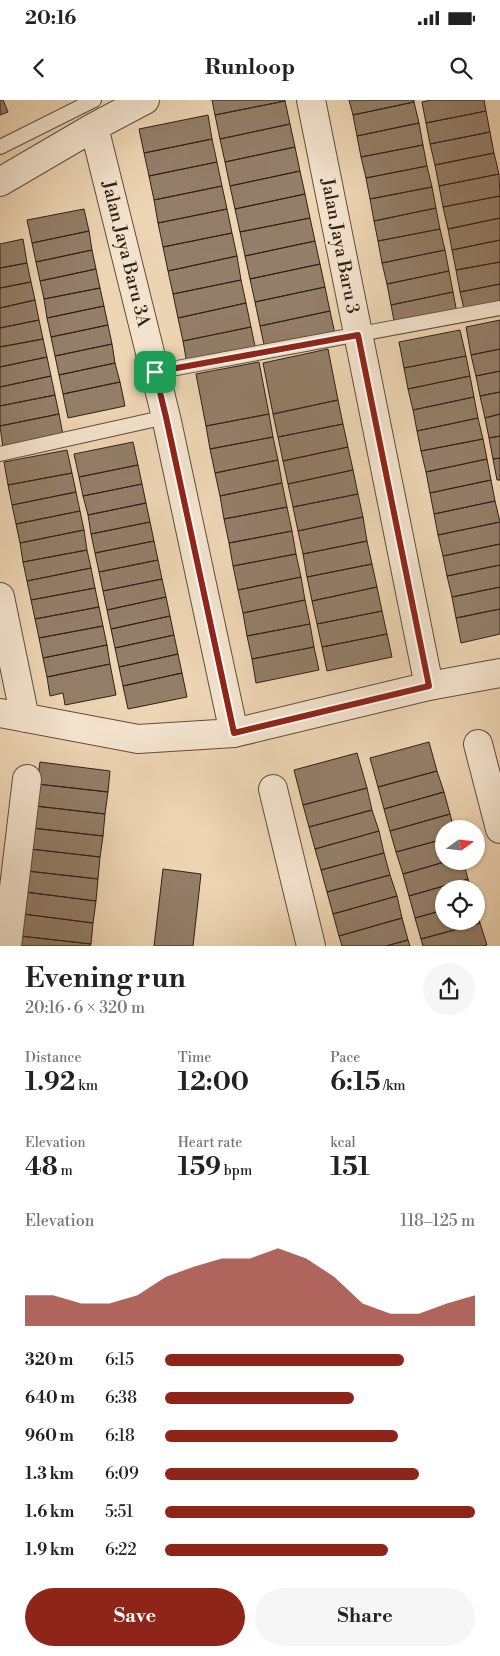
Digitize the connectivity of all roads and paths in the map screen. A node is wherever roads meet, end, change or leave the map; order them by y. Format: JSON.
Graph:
{"nodes":[{"id":1,"x":94,"y":100,"type":"edge"},
{"id":2,"x":145,"y":100,"type":"edge"},
{"id":3,"x":311,"y":100,"type":"edge"},
{"id":4,"x":94,"y":127,"type":"junction"},
{"id":5,"x":0,"y":147,"type":"edge"},
{"id":6,"x":0,"y":182,"type":"edge"},
{"id":7,"x":500,"y":308,"type":"edge"},
{"id":8,"x":358,"y":335,"type":"junction"},
{"id":9,"x":155,"y":372,"type":"junction"},
{"id":10,"x":166,"y":417,"type":"junction"},
{"id":11,"x":0,"y":454,"type":"edge"},
{"id":12,"x":0,"y":597,"type":"edge"},
{"id":13,"x":500,"y":673,"type":"edge"},
{"id":14,"x":429,"y":686,"type":"junction"},
{"id":15,"x":12,"y":716,"type":"edge"},
{"id":16,"x":234,"y":733,"type":"junction"},
{"id":17,"x":478,"y":744,"type":"dead end"},
{"id":18,"x":27,"y":779,"type":"dead end"},
{"id":19,"x":273,"y":789,"type":"dead end"},
{"id":20,"x":500,"y":829,"type":"edge"},
{"id":21,"x":7,"y":946,"type":"edge"},
{"id":22,"x":311,"y":946,"type":"edge"}],
"edges":[{"from":1,"to":5,"type":"lane"},
{"from":2,"to":4,"type":"street"},
{"from":3,"to":8,"type":"street","name":"Jalan Jaya Baru 3"},
{"from":4,"to":6,"type":"street"},
{"from":4,"to":9,"type":"street","name":"Jalan Jaya Baru 3A"},
{"from":7,"to":8,"type":"lane"},
{"from":8,"to":9,"type":"lane"},
{"from":8,"to":14,"type":"street","name":"Jalan Jaya Baru 3"},
{"from":9,"to":10,"type":"street","name":"Jalan Jaya Baru 3A"},
{"from":10,"to":11,"type":"lane"},
{"from":10,"to":16,"type":"street","name":"Jalan Jaya Baru 3A"},
{"from":12,"to":15,"type":"street"},
{"from":13,"to":14,"type":"street"},
{"from":14,"to":16,"type":"street"},
{"from":15,"to":16,"type":"street"},
{"from":17,"to":20,"type":"street"},
{"from":18,"to":21,"type":"street"},
{"from":19,"to":22,"type":"street"}]}
